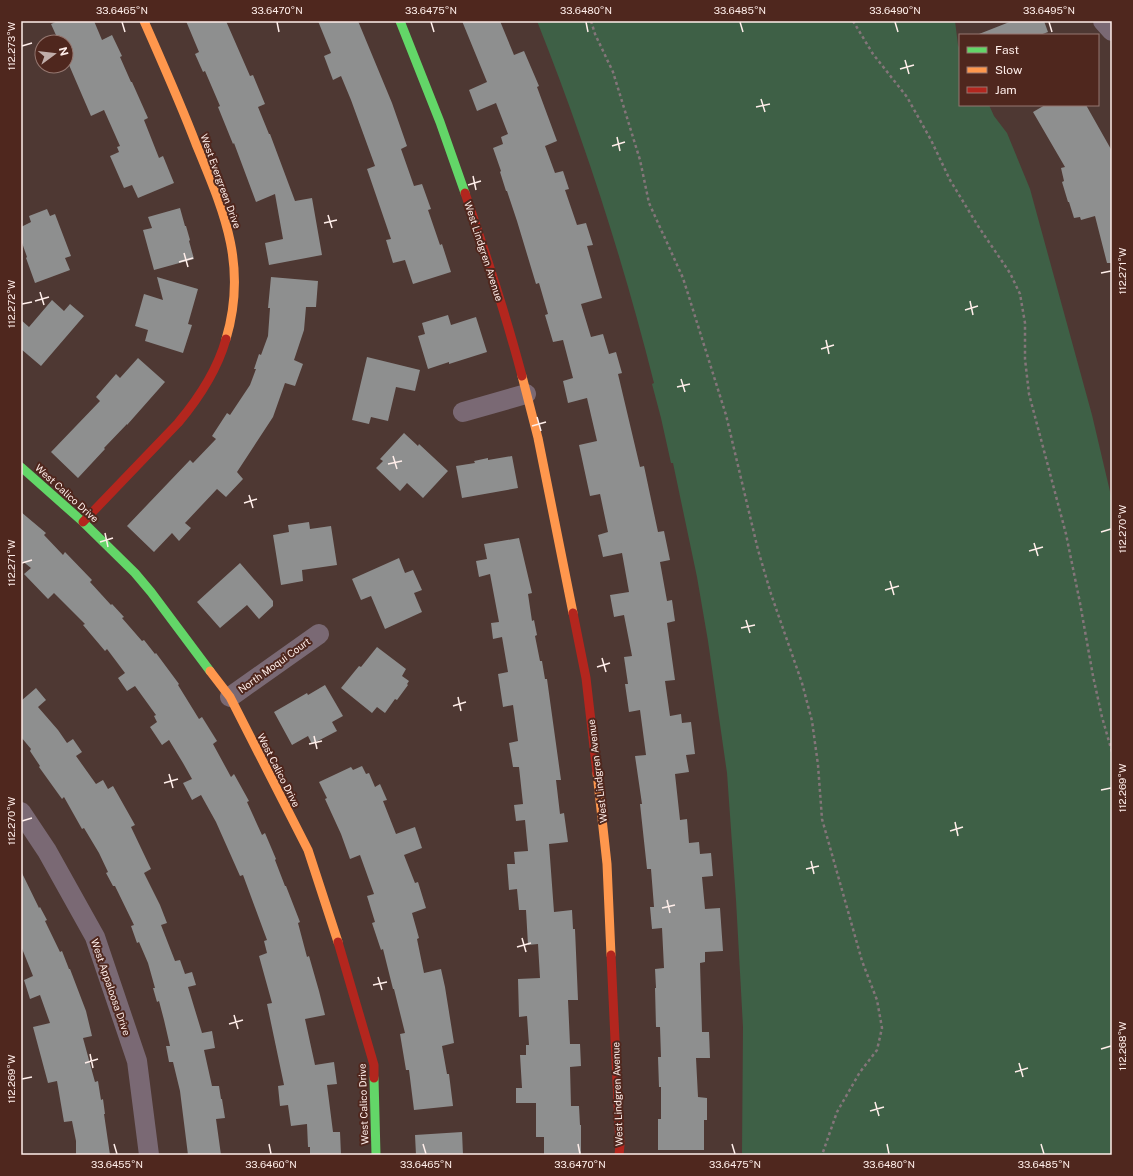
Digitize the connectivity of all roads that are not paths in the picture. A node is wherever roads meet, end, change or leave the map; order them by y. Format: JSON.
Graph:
{"nodes":[{"id":1,"x":144,"y":21,"type":"edge"},
{"id":2,"x":400,"y":21,"type":"edge"},
{"id":3,"x":1103,"y":21,"type":"edge"},
{"id":4,"x":1112,"y":31,"type":"edge"},
{"id":5,"x":526,"y":394,"type":"junction"},
{"id":6,"x":463,"y":412,"type":"dead end"},
{"id":7,"x":21,"y":467,"type":"edge"},
{"id":8,"x":83,"y":522,"type":"junction"},
{"id":9,"x":319,"y":634,"type":"dead end"},
{"id":10,"x":230,"y":697,"type":"junction"},
{"id":11,"x":21,"y":812,"type":"edge"},
{"id":12,"x":149,"y":1155,"type":"edge"},
{"id":13,"x":376,"y":1155,"type":"edge"},
{"id":14,"x":619,"y":1155,"type":"edge"}],
"edges":[{"from":1,"to":8,"type":"street","name":"West Evergreen Drive"},
{"from":2,"to":5,"type":"street","name":"West Lindgren Avenue"},
{"from":3,"to":4,"type":"street"},
{"from":5,"to":6,"type":"street"},
{"from":5,"to":14,"type":"street","name":"West Lindgren Avenue"},
{"from":7,"to":8,"type":"street","name":"West Calico Drive"},
{"from":8,"to":10,"type":"street","name":"West Calico Drive"},
{"from":9,"to":10,"type":"street","name":"North Moqui Court"},
{"from":10,"to":13,"type":"street","name":"West Calico Drive"},
{"from":11,"to":12,"type":"street","name":"West Appaloosa Drive"}]}
